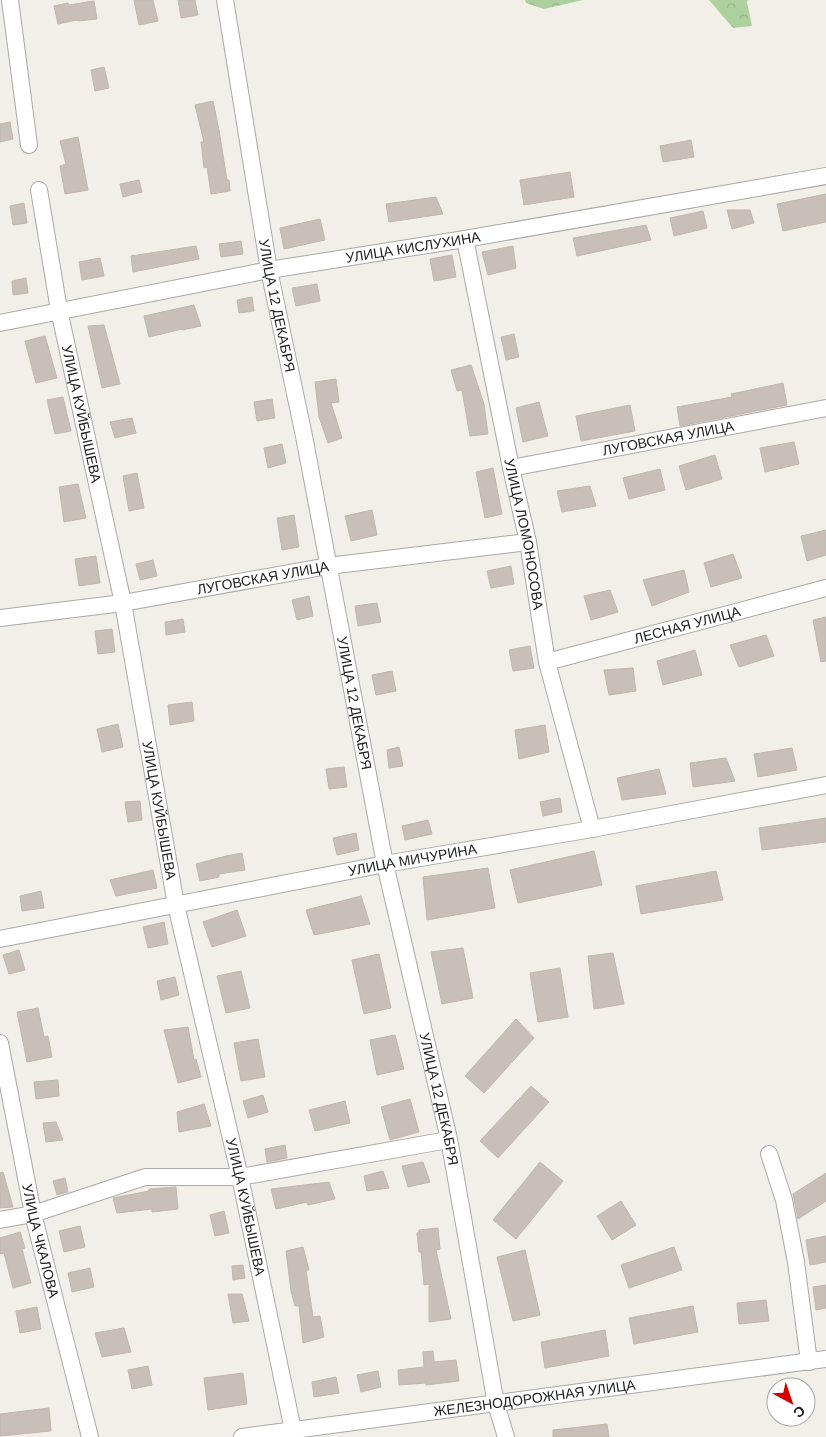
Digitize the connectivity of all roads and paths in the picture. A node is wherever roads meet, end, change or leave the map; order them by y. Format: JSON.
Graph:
{"nodes":[{"id":1,"x":225,"y":0,"type":"edge"},
{"id":2,"x":10,"y":2,"type":"edge"},
{"id":3,"x":29,"y":145,"type":"dead end"},
{"id":4,"x":826,"y":176,"type":"edge"},
{"id":5,"x":39,"y":190,"type":"dead end"},
{"id":6,"x":465,"y":239,"type":"junction"},
{"id":7,"x":269,"y":270,"type":"junction"},
{"id":8,"x":59,"y":310,"type":"junction"},
{"id":9,"x":0,"y":323,"type":"edge"},
{"id":10,"x":826,"y":408,"type":"edge"},
{"id":11,"x":510,"y":468,"type":"junction"},
{"id":12,"x":528,"y":542,"type":"junction"},
{"id":13,"x":328,"y":566,"type":"junction"},
{"id":14,"x":826,"y":588,"type":"edge"},
{"id":15,"x":123,"y":603,"type":"junction"},
{"id":16,"x":0,"y":618,"type":"edge"},
{"id":17,"x":548,"y":662,"type":"junction"},
{"id":18,"x":826,"y":786,"type":"edge"},
{"id":19,"x":592,"y":829,"type":"junction"},
{"id":20,"x":385,"y":864,"type":"junction"},
{"id":21,"x":176,"y":905,"type":"junction"},
{"id":22,"x":0,"y":939,"type":"edge"},
{"id":23,"x":0,"y":1043,"type":"edge"},
{"id":24,"x":448,"y":1140,"type":"junction"},
{"id":25,"x":769,"y":1154,"type":"dead end"},
{"id":26,"x":240,"y":1177,"type":"junction"},
{"id":27,"x":33,"y":1214,"type":"junction"},
{"id":28,"x":0,"y":1220,"type":"edge"},
{"id":29,"x":826,"y":1359,"type":"edge"},
{"id":30,"x":809,"y":1362,"type":"junction"},
{"id":31,"x":496,"y":1404,"type":"junction"},
{"id":32,"x":293,"y":1430,"type":"junction"},
{"id":33,"x":90,"y":1437,"type":"edge"},
{"id":34,"x":242,"y":1437,"type":"edge"},
{"id":35,"x":506,"y":1437,"type":"edge"}],
"edges":[{"from":1,"to":7,"type":"street","name":"УЛИЦА 12 ДЕКАБРЯ"},
{"from":2,"to":3,"type":"street"},
{"from":4,"to":6,"type":"street","name":"УЛИЦА КИСЛУХИНА"},
{"from":5,"to":8,"type":"street","name":"УЛИЦА КУЙБЫШЕВА"},
{"from":6,"to":7,"type":"street","name":"УЛИЦА КИСЛУХИНА"},
{"from":6,"to":11,"type":"street","name":"УЛИЦА ЛОМОНОСОВА"},
{"from":7,"to":8,"type":"street","name":"УЛИЦА КИСЛУХИНА"},
{"from":7,"to":13,"type":"street","name":"УЛИЦА 12 ДЕКАБРЯ"},
{"from":8,"to":9,"type":"street","name":"УЛИЦА КИСЛУХИНА"},
{"from":8,"to":15,"type":"street","name":"УЛИЦА КУЙБЫШЕВА"},
{"from":10,"to":11,"type":"street","name":"ЛУГОВСКАЯ УЛИЦА"},
{"from":11,"to":12,"type":"street","name":"УЛИЦА ЛОМОНОСОВА"},
{"from":12,"to":13,"type":"street","name":"ЛУГОВСКАЯ УЛИЦА"},
{"from":12,"to":17,"type":"street","name":"УЛИЦА ЛОМОНОСОВА"},
{"from":13,"to":15,"type":"street","name":"ЛУГОВСКАЯ УЛИЦА"},
{"from":13,"to":20,"type":"street","name":"УЛИЦА 12 ДЕКАБРЯ"},
{"from":14,"to":17,"type":"street","name":"ЛЕСНАЯ УЛИЦА"},
{"from":15,"to":16,"type":"street","name":"ЛУГОВСКАЯ УЛИЦА"},
{"from":15,"to":21,"type":"street","name":"УЛИЦА КУЙБЫШЕВА"},
{"from":17,"to":19,"type":"street","name":"УЛИЦА ЛОМОНОСОВА"},
{"from":18,"to":19,"type":"street","name":"УЛИЦА МИЧУРИНА"},
{"from":19,"to":20,"type":"street","name":"УЛИЦА МИЧУРИНА"},
{"from":20,"to":21,"type":"street","name":"УЛИЦА МИЧУРИНА"},
{"from":20,"to":24,"type":"street","name":"УЛИЦА 12 ДЕКАБРЯ"},
{"from":21,"to":22,"type":"street","name":"УЛИЦА МИЧУРИНА"},
{"from":21,"to":26,"type":"street","name":"УЛИЦА КУЙБЫШЕВА"},
{"from":23,"to":27,"type":"street","name":"УЛИЦА ЧКАЛОВА"},
{"from":24,"to":26,"type":"street"},
{"from":24,"to":31,"type":"street","name":"УЛИЦА 12 ДЕКАБРЯ"},
{"from":25,"to":30,"type":"street"},
{"from":26,"to":27,"type":"street"},
{"from":26,"to":32,"type":"street","name":"УЛИЦА КУЙБЫШЕВА"},
{"from":27,"to":28,"type":"street"},
{"from":27,"to":33,"type":"street","name":"УЛИЦА ЧКАЛОВА"},
{"from":29,"to":30,"type":"street","name":"ЖЕЛЕЗНОДОРОЖНАЯ УЛИЦА"},
{"from":30,"to":31,"type":"street","name":"ЖЕЛЕЗНОДОРОЖНАЯ УЛИЦА"},
{"from":31,"to":32,"type":"street","name":"ЖЕЛЕЗНОДОРОЖНАЯ УЛИЦА"},
{"from":31,"to":35,"type":"street","name":"УЛИЦА 12 ДЕКАБРЯ"},
{"from":32,"to":34,"type":"street","name":"ЖЕЛЕЗНОДОРОЖНАЯ УЛИЦА"}]}
